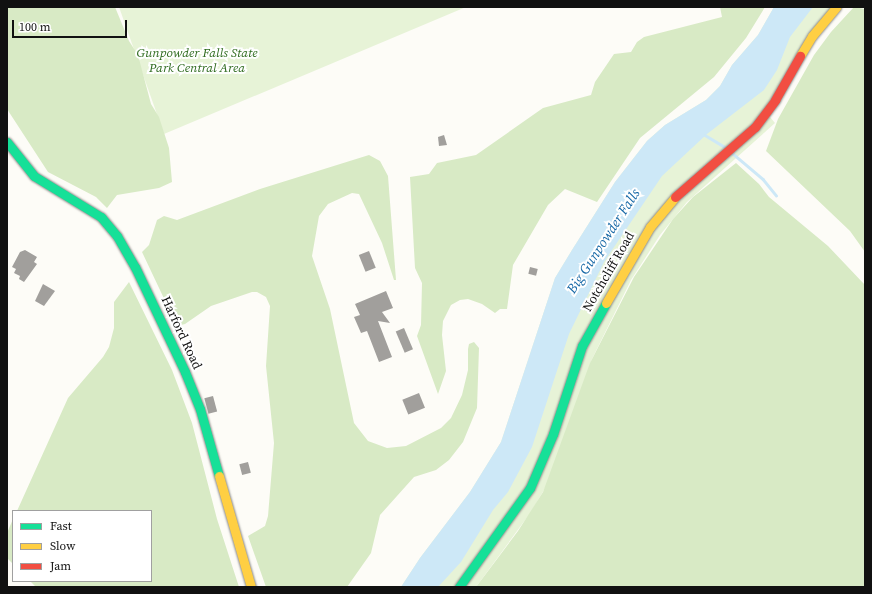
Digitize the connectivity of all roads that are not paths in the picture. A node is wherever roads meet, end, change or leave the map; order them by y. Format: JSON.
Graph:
{"nodes":[{"id":1,"x":836,"y":7,"type":"edge"},
{"id":2,"x":7,"y":142,"type":"edge"},
{"id":3,"x":251,"y":587,"type":"edge"},
{"id":4,"x":459,"y":587,"type":"edge"}],
"edges":[{"from":1,"to":4,"type":"street","name":"Notchcliff Road"},
{"from":2,"to":3,"type":"street","name":"Harford Road"}]}
